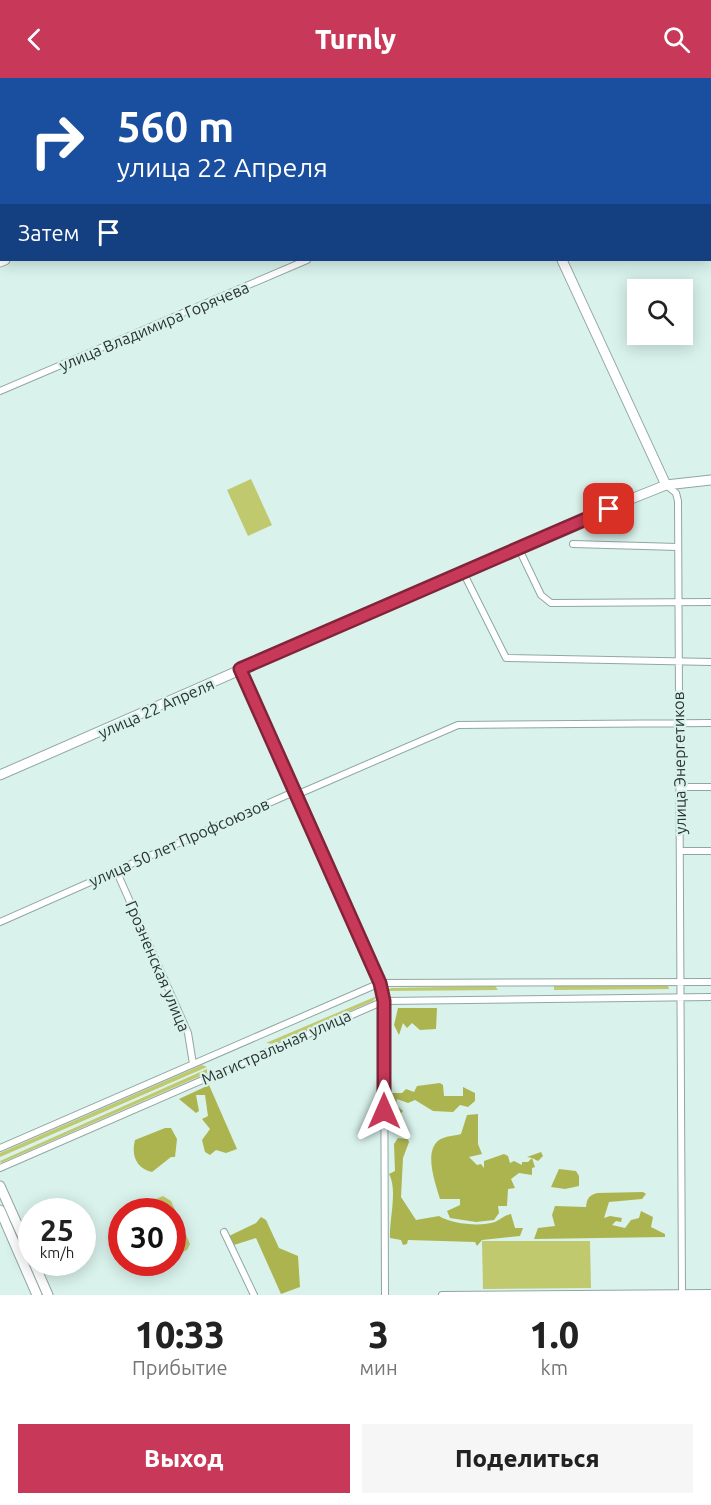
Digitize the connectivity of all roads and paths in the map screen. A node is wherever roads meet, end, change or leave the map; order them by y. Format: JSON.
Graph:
{"nodes":[{"id":1,"x":305,"y":261,"type":"edge"},
{"id":2,"x":562,"y":261,"type":"edge"},
{"id":3,"x":0,"y":391,"type":"edge"},
{"id":4,"x":711,"y":480,"type":"edge"},
{"id":5,"x":666,"y":485,"type":"junction"},
{"id":6,"x":573,"y":544,"type":"dead end"},
{"id":7,"x":678,"y":547,"type":"junction"},
{"id":8,"x":518,"y":548,"type":"junction"},
{"id":9,"x":463,"y":572,"type":"junction"},
{"id":10,"x":678,"y":602,"type":"junction"},
{"id":11,"x":711,"y":602,"type":"edge"},
{"id":12,"x":678,"y":661,"type":"junction"},
{"id":13,"x":711,"y":662,"type":"edge"},
{"id":14,"x":240,"y":669,"type":"junction"},
{"id":15,"x":678,"y":723,"type":"junction"},
{"id":16,"x":711,"y":723,"type":"edge"},
{"id":17,"x":0,"y":775,"type":"edge"},
{"id":18,"x":680,"y":787,"type":"junction"},
{"id":19,"x":711,"y":787,"type":"edge"},
{"id":20,"x":294,"y":793,"type":"junction"},
{"id":21,"x":681,"y":851,"type":"junction"},
{"id":22,"x":711,"y":851,"type":"edge"},
{"id":23,"x":116,"y":870,"type":"junction"},
{"id":24,"x":0,"y":922,"type":"edge"},
{"id":25,"x":680,"y":982,"type":"junction"},
{"id":26,"x":711,"y":982,"type":"edge"},
{"id":27,"x":380,"y":983,"type":"junction"},
{"id":28,"x":680,"y":997,"type":"junction"},
{"id":29,"x":711,"y":997,"type":"edge"},
{"id":30,"x":384,"y":1001,"type":"junction"},
{"id":31,"x":193,"y":1064,"type":"junction"},
{"id":32,"x":0,"y":1149,"type":"edge"},
{"id":33,"x":0,"y":1168,"type":"edge"},
{"id":34,"x":0,"y":1186,"type":"edge"},
{"id":35,"x":0,"y":1210,"type":"edge"},
{"id":36,"x":18,"y":1226,"type":"edge"},
{"id":37,"x":224,"y":1232,"type":"dead end"},
{"id":38,"x":40,"y":1276,"type":"edge"},
{"id":39,"x":711,"y":1293,"type":"edge"},
{"id":40,"x":521,"y":1294,"type":"edge"},
{"id":41,"x":546,"y":1294,"type":"edge"},
{"id":42,"x":682,"y":1294,"type":"edge"},
{"id":43,"x":37,"y":1295,"type":"edge"},
{"id":44,"x":48,"y":1295,"type":"edge"},
{"id":45,"x":254,"y":1295,"type":"edge"},
{"id":46,"x":385,"y":1295,"type":"edge"},
{"id":47,"x":442,"y":1295,"type":"edge"}],
"edges":[{"from":1,"to":3,"type":"street","name":"улица Владимира Горячева"},
{"from":2,"to":5,"type":"main road","name":"улица Энергетиков"},
{"from":4,"to":5,"type":"main road","name":"улица 22 Апреля"},
{"from":5,"to":7,"type":"street","name":"улица Энергетиков"},
{"from":5,"to":8,"type":"main road","name":"улица 22 Апреля"},
{"from":6,"to":7,"type":"street"},
{"from":7,"to":10,"type":"street","name":"улица Энергетиков"},
{"from":8,"to":9,"type":"main road","name":"улица 22 Апреля"},
{"from":8,"to":10,"type":"street"},
{"from":9,"to":12,"type":"street"},
{"from":9,"to":14,"type":"main road","name":"улица 22 Апреля"},
{"from":10,"to":11,"type":"street"},
{"from":10,"to":12,"type":"street","name":"улица Энергетиков"},
{"from":12,"to":13,"type":"street"},
{"from":12,"to":15,"type":"street","name":"улица Энергетиков"},
{"from":14,"to":17,"type":"main road","name":"улица 22 Апреля"},
{"from":14,"to":20,"type":"street"},
{"from":15,"to":16,"type":"street","name":"улица 50 лет Профсоюзов"},
{"from":15,"to":18,"type":"street","name":"улица Энергетиков"},
{"from":15,"to":20,"type":"street","name":"улица 50 лет Профсоюзов"},
{"from":18,"to":19,"type":"street"},
{"from":18,"to":21,"type":"street","name":"улица Энергетиков"},
{"from":20,"to":23,"type":"street","name":"улица 50 лет Профсоюзов"},
{"from":20,"to":27,"type":"street"},
{"from":21,"to":22,"type":"street"},
{"from":21,"to":25,"type":"street","name":"улица Энергетиков"},
{"from":23,"to":24,"type":"street","name":"улица 50 лет Профсоюзов"},
{"from":23,"to":31,"type":"street","name":"Грозненская улица"},
{"from":25,"to":26,"type":"street","name":"Магистральная улица"},
{"from":25,"to":27,"type":"street","name":"Магистральная улица"},
{"from":25,"to":28,"type":"street","name":"улица Энергетиков"},
{"from":27,"to":30,"type":"street"},
{"from":27,"to":31,"type":"street","name":"Магистральная улица"},
{"from":28,"to":29,"type":"street","name":"Магистральная улица"},
{"from":28,"to":30,"type":"street","name":"Магистральная улица"},
{"from":28,"to":42,"type":"street","name":"улица Энергетиков"},
{"from":30,"to":33,"type":"street","name":"Магистральная улица"},
{"from":30,"to":46,"type":"street"},
{"from":31,"to":32,"type":"street","name":"Магистральная улица"},
{"from":34,"to":36,"type":"main road"},
{"from":35,"to":43,"type":"main road"},
{"from":37,"to":45,"type":"street"},
{"from":38,"to":44,"type":"main road"},
{"from":39,"to":42,"type":"street"},
{"from":40,"to":41,"type":"street"},
{"from":40,"to":47,"type":"street"},
{"from":41,"to":42,"type":"street"}]}
